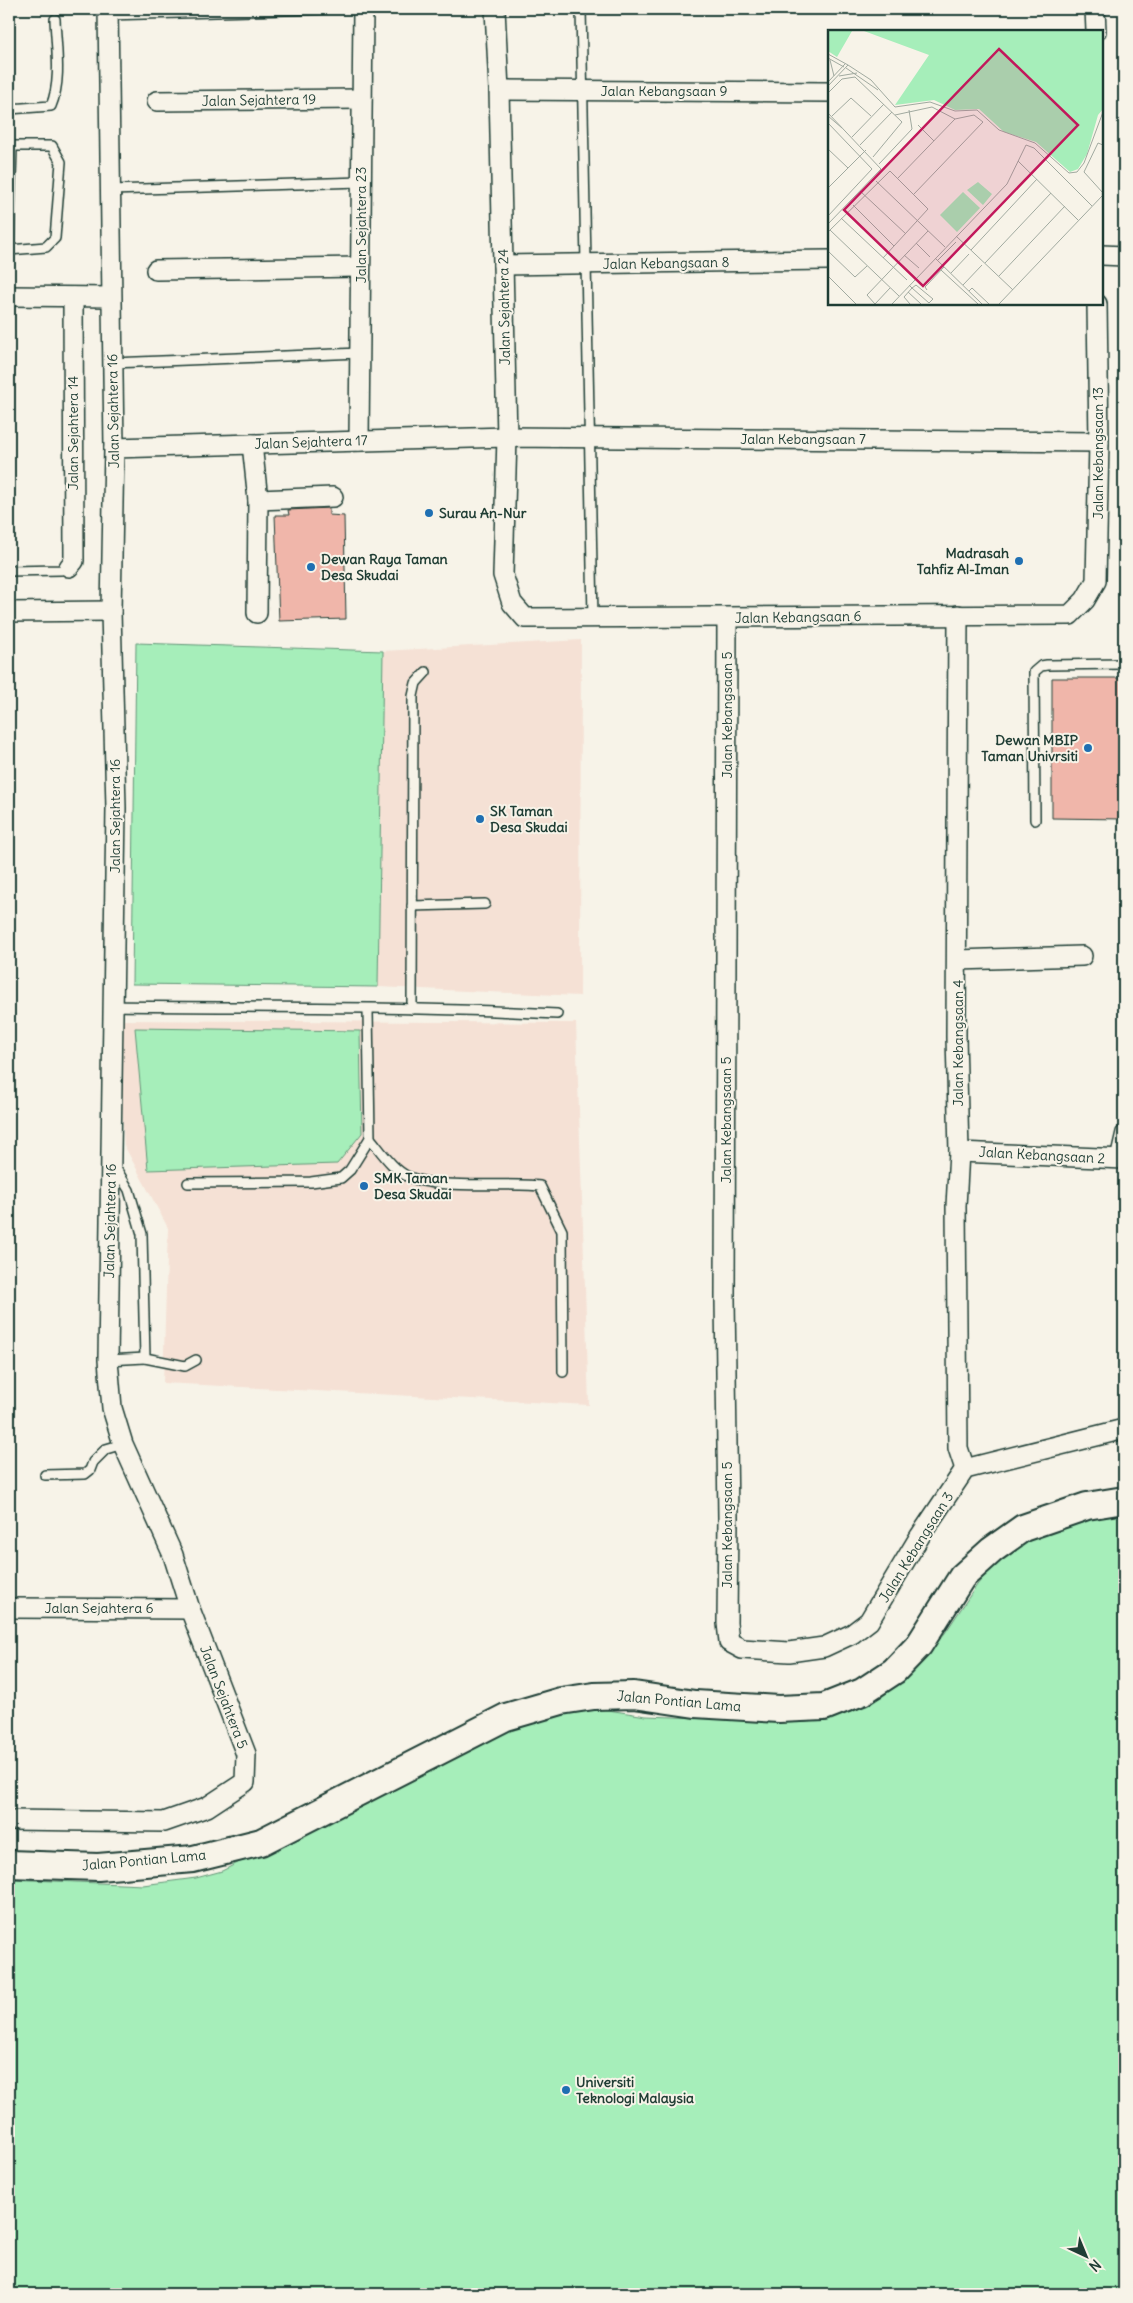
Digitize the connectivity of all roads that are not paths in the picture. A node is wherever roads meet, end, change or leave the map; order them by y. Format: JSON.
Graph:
{"nodes":[{"id":1,"x":323,"y":9,"type":"edge"},
{"id":2,"x":363,"y":9,"type":"edge"},
{"id":3,"x":495,"y":9,"type":"edge"},
{"id":4,"x":581,"y":9,"type":"edge"},
{"id":5,"x":1095,"y":9,"type":"edge"},
{"id":6,"x":108,"y":12,"type":"edge"},
{"id":7,"x":55,"y":19,"type":"dead end"},
{"id":8,"x":1096,"y":30,"type":"edge"},
{"id":9,"x":9,"y":87,"type":"edge"},
{"id":10,"x":499,"y":90,"type":"junction"},
{"id":11,"x":583,"y":91,"type":"junction"},
{"id":12,"x":828,"y":92,"type":"edge"},
{"id":13,"x":362,"y":99,"type":"junction"},
{"id":14,"x":157,"y":101,"type":"dead end"},
{"id":15,"x":9,"y":108,"type":"edge"},
{"id":16,"x":10,"y":146,"type":"edge"},
{"id":17,"x":361,"y":182,"type":"junction"},
{"id":18,"x":112,"y":190,"type":"junction"},
{"id":19,"x":9,"y":250,"type":"edge"},
{"id":20,"x":1103,"y":255,"type":"edge"},
{"id":21,"x":1124,"y":256,"type":"edge"},
{"id":22,"x":828,"y":260,"type":"edge"},
{"id":23,"x":586,"y":264,"type":"junction"},
{"id":24,"x":503,"y":266,"type":"junction"},
{"id":25,"x":360,"y":267,"type":"junction"},
{"id":26,"x":156,"y":270,"type":"dead end"},
{"id":27,"x":9,"y":296,"type":"edge"},
{"id":28,"x":72,"y":296,"type":"junction"},
{"id":29,"x":111,"y":297,"type":"junction"},
{"id":30,"x":1097,"y":305,"type":"edge"},
{"id":31,"x":360,"y":353,"type":"junction"},
{"id":32,"x":112,"y":363,"type":"junction"},
{"id":33,"x":507,"y":437,"type":"junction"},
{"id":34,"x":589,"y":437,"type":"junction"},
{"id":35,"x":359,"y":440,"type":"junction"},
{"id":36,"x":1099,"y":442,"type":"junction"},
{"id":37,"x":252,"y":444,"type":"junction"},
{"id":38,"x":114,"y":448,"type":"junction"},
{"id":39,"x":332,"y":497,"type":"dead end"},
{"id":40,"x":258,"y":500,"type":"junction"},
{"id":41,"x":69,"y":567,"type":"joint"},
{"id":42,"x":9,"y":571,"type":"edge"},
{"id":43,"x":1085,"y":600,"type":"joint"},
{"id":44,"x":512,"y":603,"type":"joint"},
{"id":45,"x":112,"y":611,"type":"junction"},
{"id":46,"x":9,"y":612,"type":"edge"},
{"id":47,"x":257,"y":613,"type":"dead end"},
{"id":48,"x":958,"y":615,"type":"junction"},
{"id":49,"x":728,"y":618,"type":"junction"},
{"id":50,"x":593,"y":619,"type":"junction"},
{"id":51,"x":1124,"y":664,"type":"edge"},
{"id":52,"x":426,"y":672,"type":"dead end"},
{"id":53,"x":1036,"y":820,"type":"dead end"},
{"id":54,"x":485,"y":904,"type":"dead end"},
{"id":55,"x":412,"y":906,"type":"junction"},
{"id":56,"x":1082,"y":956,"type":"dead end"},
{"id":57,"x":958,"y":960,"type":"junction"},
{"id":58,"x":114,"y":1006,"type":"junction"},
{"id":59,"x":412,"y":1009,"type":"junction"},
{"id":60,"x":368,"y":1010,"type":"junction"},
{"id":61,"x":557,"y":1014,"type":"dead end"},
{"id":62,"x":1124,"y":1129,"type":"edge"},
{"id":63,"x":370,"y":1138,"type":"junction"},
{"id":64,"x":959,"y":1152,"type":"junction"},
{"id":65,"x":1120,"y":1158,"type":"edge"},
{"id":66,"x":111,"y":1160,"type":"junction"},
{"id":67,"x":188,"y":1183,"type":"dead end"},
{"id":68,"x":145,"y":1358,"type":"junction"},
{"id":69,"x":108,"y":1360,"type":"junction"},
{"id":70,"x":196,"y":1360,"type":"dead end"},
{"id":71,"x":563,"y":1372,"type":"dead end"},
{"id":72,"x":1124,"y":1429,"type":"edge"},
{"id":73,"x":123,"y":1444,"type":"junction"},
{"id":74,"x":965,"y":1469,"type":"junction"},
{"id":75,"x":45,"y":1475,"type":"dead end"},
{"id":76,"x":1124,"y":1500,"type":"edge"},
{"id":77,"x":9,"y":1608,"type":"edge"},
{"id":78,"x":190,"y":1609,"type":"junction"},
{"id":79,"x":727,"y":1623,"type":"joint"},
{"id":80,"x":9,"y":1820,"type":"edge"},
{"id":81,"x":9,"y":1864,"type":"edge"}],
"edges":[{"from":1,"to":6,"type":"lane"},
{"from":2,"to":13,"type":"street","name":"Jalan Sejahtera 23"},
{"from":3,"to":10,"type":"street","name":"Jalan Sejahtera 24"},
{"from":4,"to":11,"type":"lane"},
{"from":5,"to":8,"type":"street"},
{"from":6,"to":18,"type":"street","name":"Jalan Sejahtera 16"},
{"from":7,"to":15,"type":"lane"},
{"from":9,"to":15,"type":"lane"},
{"from":10,"to":11,"type":"street","name":"Jalan Kebangsaan 9"},
{"from":10,"to":24,"type":"street","name":"Jalan Sejahtera 24"},
{"from":11,"to":12,"type":"street","name":"Jalan Kebangsaan 9"},
{"from":11,"to":23,"type":"lane"},
{"from":13,"to":14,"type":"street","name":"Jalan Sejahtera 19"},
{"from":13,"to":17,"type":"street","name":"Jalan Sejahtera 23"},
{"from":16,"to":19,"type":"lane"},
{"from":16,"to":19,"type":"lane"},
{"from":17,"to":18,"type":"lane"},
{"from":17,"to":25,"type":"street","name":"Jalan Sejahtera 23"},
{"from":18,"to":29,"type":"street","name":"Jalan Sejahtera 16"},
{"from":20,"to":21,"type":"street"},
{"from":22,"to":23,"type":"street","name":"Jalan Kebangsaan 8"},
{"from":23,"to":24,"type":"street","name":"Jalan Kebangsaan 8"},
{"from":23,"to":34,"type":"lane"},
{"from":24,"to":33,"type":"street","name":"Jalan Sejahtera 24"},
{"from":25,"to":26,"type":"street"},
{"from":25,"to":31,"type":"street","name":"Jalan Sejahtera 23"},
{"from":27,"to":28,"type":"street"},
{"from":28,"to":29,"type":"street"},
{"from":28,"to":41,"type":"street","name":"Jalan Sejahtera 14"},
{"from":29,"to":32,"type":"street","name":"Jalan Sejahtera 16"},
{"from":30,"to":36,"type":"street","name":"Jalan Kebangsaan 13"},
{"from":31,"to":32,"type":"lane"},
{"from":31,"to":35,"type":"street","name":"Jalan Sejahtera 23"},
{"from":32,"to":38,"type":"street","name":"Jalan Sejahtera 16"},
{"from":33,"to":34,"type":"street","name":"Jalan Kebangsaan 7"},
{"from":33,"to":35,"type":"street","name":"Jalan Sejahtera 17"},
{"from":33,"to":44,"type":"street","name":"Jalan Sejahtera 24"},
{"from":34,"to":36,"type":"street","name":"Jalan Kebangsaan 7"},
{"from":34,"to":50,"type":"lane"},
{"from":35,"to":37,"type":"street","name":"Jalan Sejahtera 17"},
{"from":36,"to":43,"type":"street","name":"Jalan Kebangsaan 13"},
{"from":37,"to":38,"type":"street","name":"Jalan Sejahtera 17"},
{"from":37,"to":40,"type":"street"},
{"from":38,"to":45,"type":"street","name":"Jalan Sejahtera 16"},
{"from":39,"to":40,"type":"street"},
{"from":40,"to":47,"type":"street"},
{"from":41,"to":42,"type":"lane"},
{"from":43,"to":48,"type":"street","name":"Jalan Kebangsaan 6"},
{"from":44,"to":50,"type":"street","name":"Jalan Kebangsaan 6"},
{"from":45,"to":46,"type":"street"},
{"from":45,"to":58,"type":"street","name":"Jalan Sejahtera 16"},
{"from":48,"to":49,"type":"street","name":"Jalan Kebangsaan 6"},
{"from":48,"to":57,"type":"street","name":"Jalan Kebangsaan 4"},
{"from":49,"to":50,"type":"street","name":"Jalan Kebangsaan 6"},
{"from":49,"to":79,"type":"street","name":"Jalan Kebangsaan 5"},
{"from":51,"to":53,"type":"lane"},
{"from":52,"to":55,"type":"lane"},
{"from":54,"to":55,"type":"lane"},
{"from":55,"to":59,"type":"lane"},
{"from":56,"to":57,"type":"street"},
{"from":57,"to":64,"type":"street","name":"Jalan Kebangsaan 4"},
{"from":58,"to":60,"type":"lane"},
{"from":58,"to":66,"type":"street","name":"Jalan Sejahtera 16"},
{"from":59,"to":60,"type":"lane"},
{"from":59,"to":61,"type":"lane"},
{"from":60,"to":63,"type":"lane"},
{"from":62,"to":65,"type":"lane"},
{"from":63,"to":67,"type":"lane"},
{"from":63,"to":71,"type":"lane"},
{"from":64,"to":65,"type":"street","name":"Jalan Kebangsaan 2"},
{"from":64,"to":74,"type":"street","name":"Jalan Kebangsaan 4"},
{"from":66,"to":68,"type":"lane"},
{"from":66,"to":69,"type":"street","name":"Jalan Sejahtera 16"},
{"from":68,"to":69,"type":"lane"},
{"from":68,"to":70,"type":"lane"},
{"from":69,"to":73,"type":"street","name":"Jalan Sejahtera 16"},
{"from":72,"to":74,"type":"street"},
{"from":73,"to":75,"type":"lane"},
{"from":73,"to":78,"type":"street","name":"Jalan Sejahtera 16"},
{"from":74,"to":79,"type":"street","name":"Jalan Kebangsaan 3"},
{"from":76,"to":81,"type":"street","name":"Jalan Pontian Lama"},
{"from":77,"to":78,"type":"street","name":"Jalan Sejahtera 6"},
{"from":78,"to":80,"type":"street","name":"Jalan Sejahtera 5"}]}
